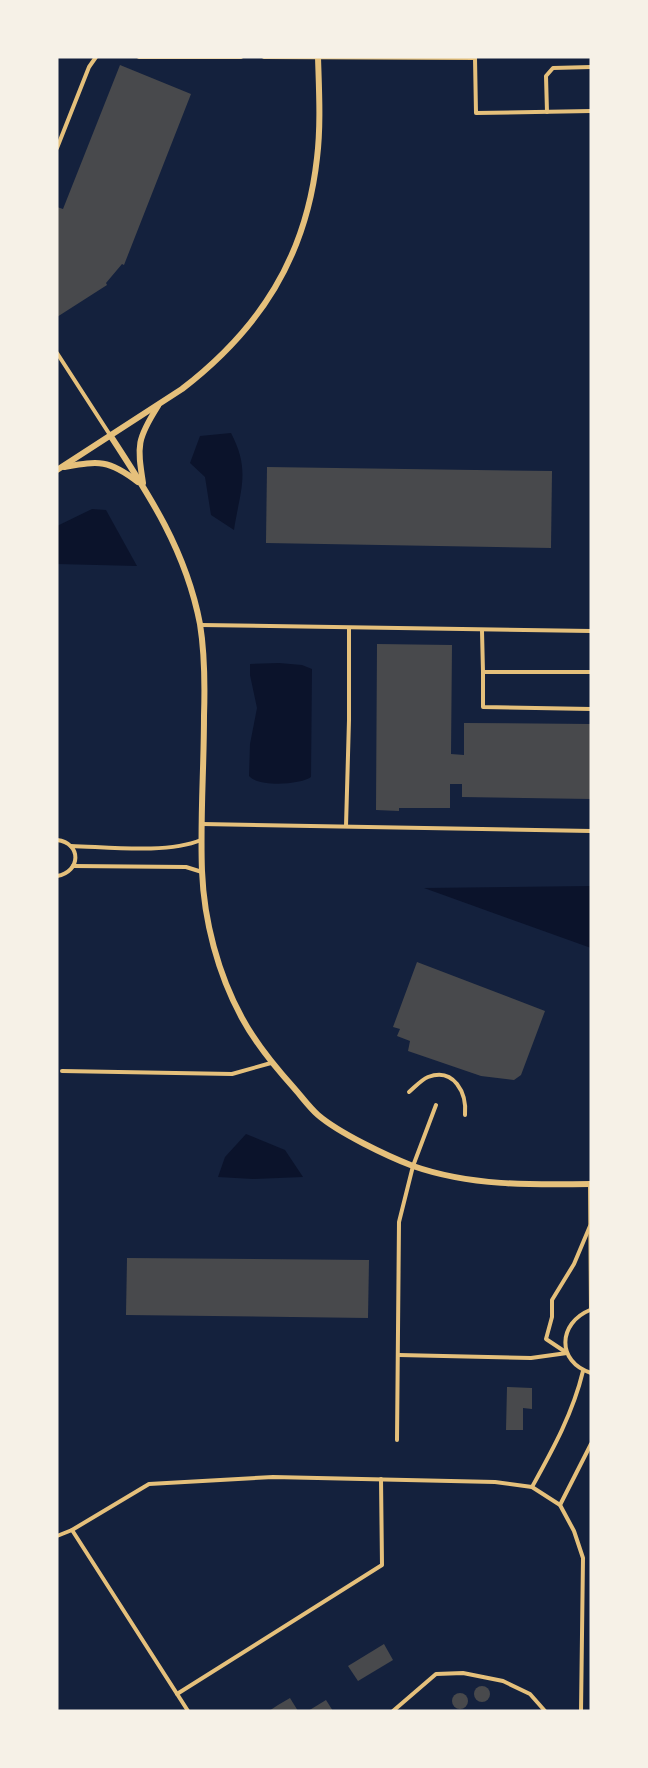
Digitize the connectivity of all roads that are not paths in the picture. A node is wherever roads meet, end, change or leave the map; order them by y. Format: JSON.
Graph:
{"nodes":[{"id":1,"x":96,"y":57,"type":"edge"},
{"id":2,"x":139,"y":57,"type":"edge"},
{"id":3,"x":241,"y":57,"type":"edge"},
{"id":4,"x":264,"y":57,"type":"edge"},
{"id":5,"x":318,"y":57,"type":"edge"},
{"id":6,"x":475,"y":57,"type":"edge"},
{"id":7,"x":591,"y":67,"type":"edge"},
{"id":8,"x":591,"y":111,"type":"edge"},
{"id":9,"x":547,"y":112,"type":"junction"},
{"id":10,"x":57,"y":148,"type":"edge"},
{"id":11,"x":57,"y":353,"type":"edge"},
{"id":12,"x":160,"y":403,"type":"junction"},
{"id":13,"x":110,"y":435,"type":"junction"},
{"id":14,"x":59,"y":468,"type":"edge"},
{"id":15,"x":143,"y":485,"type":"junction"},
{"id":16,"x":200,"y":625,"type":"junction"},
{"id":17,"x":349,"y":628,"type":"junction"},
{"id":18,"x":482,"y":630,"type":"junction"},
{"id":19,"x":591,"y":631,"type":"edge"},
{"id":20,"x":483,"y":672,"type":"junction"},
{"id":21,"x":591,"y":672,"type":"edge"},
{"id":22,"x":591,"y":709,"type":"edge"},
{"id":23,"x":202,"y":824,"type":"junction"},
{"id":24,"x":346,"y":826,"type":"junction"},
{"id":25,"x":591,"y":831,"type":"edge"},
{"id":26,"x":57,"y":840,"type":"edge"},
{"id":27,"x":202,"y":840,"type":"junction"},
{"id":28,"x":70,"y":846,"type":"junction"},
{"id":29,"x":73,"y":866,"type":"junction"},
{"id":30,"x":202,"y":872,"type":"junction"},
{"id":31,"x":57,"y":876,"type":"edge"},
{"id":32,"x":271,"y":1063,"type":"junction"},
{"id":33,"x":62,"y":1071,"type":"dead end"},
{"id":34,"x":409,"y":1092,"type":"dead end"},
{"id":35,"x":436,"y":1105,"type":"dead end"},
{"id":36,"x":465,"y":1115,"type":"dead end"},
{"id":37,"x":413,"y":1166,"type":"junction"},
{"id":38,"x":591,"y":1184,"type":"edge"},
{"id":39,"x":590,"y":1226,"type":"edge"},
{"id":40,"x":591,"y":1310,"type":"edge"},
{"id":41,"x":567,"y":1353,"type":"junction"},
{"id":42,"x":399,"y":1355,"type":"junction"},
{"id":43,"x":583,"y":1371,"type":"junction"},
{"id":44,"x":591,"y":1373,"type":"edge"},
{"id":45,"x":397,"y":1440,"type":"dead end"},
{"id":46,"x":591,"y":1444,"type":"edge"},
{"id":47,"x":381,"y":1479,"type":"junction"},
{"id":48,"x":532,"y":1487,"type":"junction"},
{"id":49,"x":560,"y":1505,"type":"junction"},
{"id":50,"x":72,"y":1530,"type":"junction"},
{"id":51,"x":57,"y":1536,"type":"edge"},
{"id":52,"x":177,"y":1694,"type":"junction"},
{"id":53,"x":188,"y":1711,"type":"edge"},
{"id":54,"x":393,"y":1711,"type":"edge"},
{"id":55,"x":545,"y":1711,"type":"edge"},
{"id":56,"x":581,"y":1711,"type":"edge"}],
"edges":[{"from":1,"to":10,"type":"lane"},
{"from":2,"to":3,"type":"lane"},
{"from":4,"to":5,"type":"lane"},
{"from":5,"to":6,"type":"lane"},
{"from":5,"to":12,"type":"street"},
{"from":6,"to":9,"type":"lane"},
{"from":7,"to":9,"type":"lane"},
{"from":8,"to":9,"type":"lane"},
{"from":11,"to":13,"type":"lane"},
{"from":12,"to":13,"type":"street"},
{"from":12,"to":15,"type":"street"},
{"from":13,"to":14,"type":"street"},
{"from":13,"to":15,"type":"street"},
{"from":14,"to":15,"type":"street"},
{"from":15,"to":16,"type":"street"},
{"from":16,"to":17,"type":"lane"},
{"from":16,"to":23,"type":"street"},
{"from":17,"to":18,"type":"lane"},
{"from":17,"to":24,"type":"lane"},
{"from":18,"to":19,"type":"lane"},
{"from":18,"to":20,"type":"lane"},
{"from":20,"to":21,"type":"lane"},
{"from":20,"to":22,"type":"lane"},
{"from":23,"to":24,"type":"lane"},
{"from":23,"to":27,"type":"street"},
{"from":24,"to":25,"type":"lane"},
{"from":26,"to":28,"type":"lane"},
{"from":27,"to":28,"type":"lane"},
{"from":27,"to":30,"type":"street"},
{"from":28,"to":29,"type":"lane"},
{"from":29,"to":30,"type":"lane"},
{"from":29,"to":31,"type":"lane"},
{"from":30,"to":32,"type":"street"},
{"from":32,"to":33,"type":"lane"},
{"from":32,"to":37,"type":"street"},
{"from":34,"to":36,"type":"lane"},
{"from":35,"to":37,"type":"lane"},
{"from":37,"to":38,"type":"street"},
{"from":37,"to":42,"type":"lane"},
{"from":38,"to":39,"type":"lane"},
{"from":39,"to":40,"type":"lane"},
{"from":39,"to":41,"type":"lane"},
{"from":40,"to":41,"type":"lane"},
{"from":41,"to":42,"type":"lane"},
{"from":41,"to":43,"type":"lane"},
{"from":42,"to":45,"type":"lane"},
{"from":43,"to":44,"type":"lane"},
{"from":43,"to":48,"type":"lane"},
{"from":46,"to":49,"type":"lane"},
{"from":47,"to":48,"type":"lane"},
{"from":47,"to":50,"type":"lane"},
{"from":47,"to":52,"type":"lane"},
{"from":48,"to":49,"type":"lane"},
{"from":49,"to":56,"type":"lane"},
{"from":50,"to":51,"type":"lane"},
{"from":50,"to":52,"type":"lane"},
{"from":52,"to":53,"type":"lane"},
{"from":54,"to":55,"type":"lane"}]}
